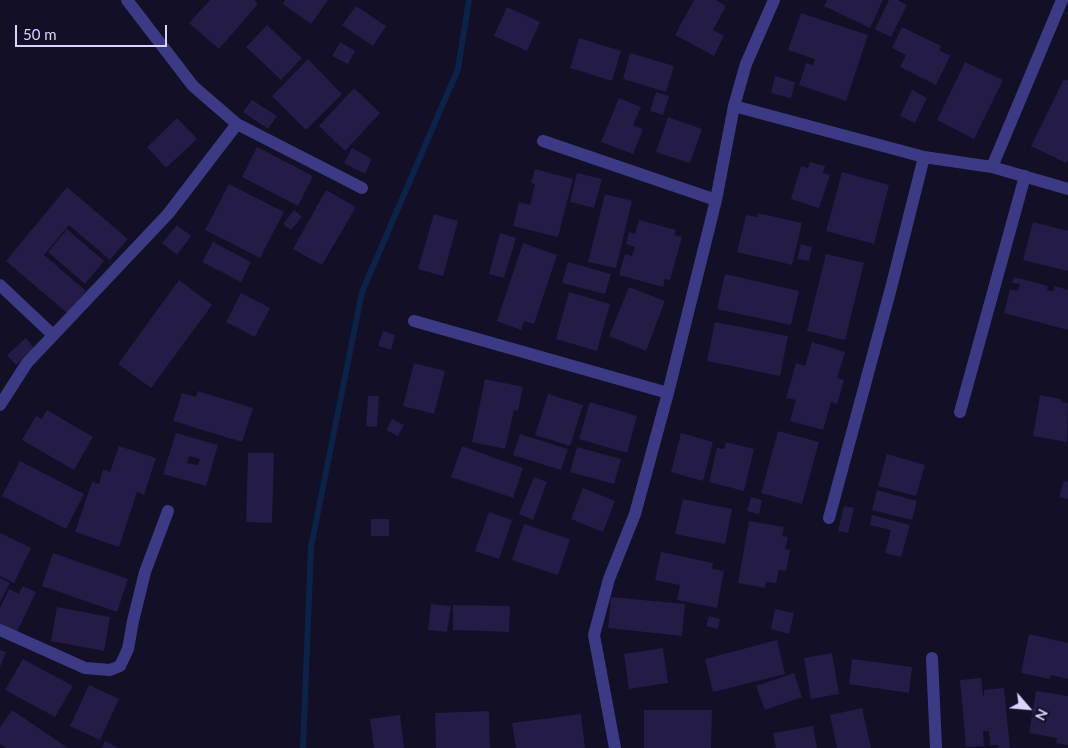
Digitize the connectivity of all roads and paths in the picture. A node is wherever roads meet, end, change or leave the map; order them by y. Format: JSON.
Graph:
{"nodes":[{"id":1,"x":127,"y":0,"type":"edge"},
{"id":2,"x":774,"y":0,"type":"edge"},
{"id":3,"x":1062,"y":0,"type":"edge"},
{"id":4,"x":734,"y":106,"type":"junction"},
{"id":5,"x":237,"y":124,"type":"junction"},
{"id":6,"x":543,"y":140,"type":"dead end"},
{"id":7,"x":924,"y":157,"type":"junction"},
{"id":8,"x":992,"y":167,"type":"junction"},
{"id":9,"x":1025,"y":176,"type":"junction"},
{"id":10,"x":362,"y":188,"type":"dead end"},
{"id":11,"x":1068,"y":189,"type":"edge"},
{"id":12,"x":716,"y":200,"type":"junction"},
{"id":13,"x":0,"y":285,"type":"edge"},
{"id":14,"x":414,"y":321,"type":"dead end"},
{"id":15,"x":53,"y":335,"type":"junction"},
{"id":16,"x":668,"y":393,"type":"junction"},
{"id":17,"x":0,"y":405,"type":"edge"},
{"id":18,"x":960,"y":412,"type":"dead end"},
{"id":19,"x":168,"y":511,"type":"dead end"},
{"id":20,"x":829,"y":518,"type":"dead end"},
{"id":21,"x":0,"y":630,"type":"edge"},
{"id":22,"x":932,"y":658,"type":"dead end"},
{"id":23,"x":615,"y":748,"type":"edge"},
{"id":24,"x":936,"y":748,"type":"edge"}],
"edges":[{"from":1,"to":5,"type":"street"},
{"from":2,"to":4,"type":"street"},
{"from":3,"to":8,"type":"street"},
{"from":4,"to":7,"type":"street"},
{"from":4,"to":12,"type":"street"},
{"from":5,"to":10,"type":"street"},
{"from":5,"to":15,"type":"street"},
{"from":6,"to":12,"type":"street"},
{"from":7,"to":8,"type":"street"},
{"from":7,"to":20,"type":"street"},
{"from":8,"to":9,"type":"street"},
{"from":9,"to":11,"type":"street"},
{"from":9,"to":18,"type":"street"},
{"from":12,"to":16,"type":"street"},
{"from":13,"to":15,"type":"street"},
{"from":14,"to":16,"type":"street"},
{"from":15,"to":17,"type":"street"},
{"from":16,"to":23,"type":"street"},
{"from":19,"to":21,"type":"street"},
{"from":22,"to":24,"type":"street"}]}
